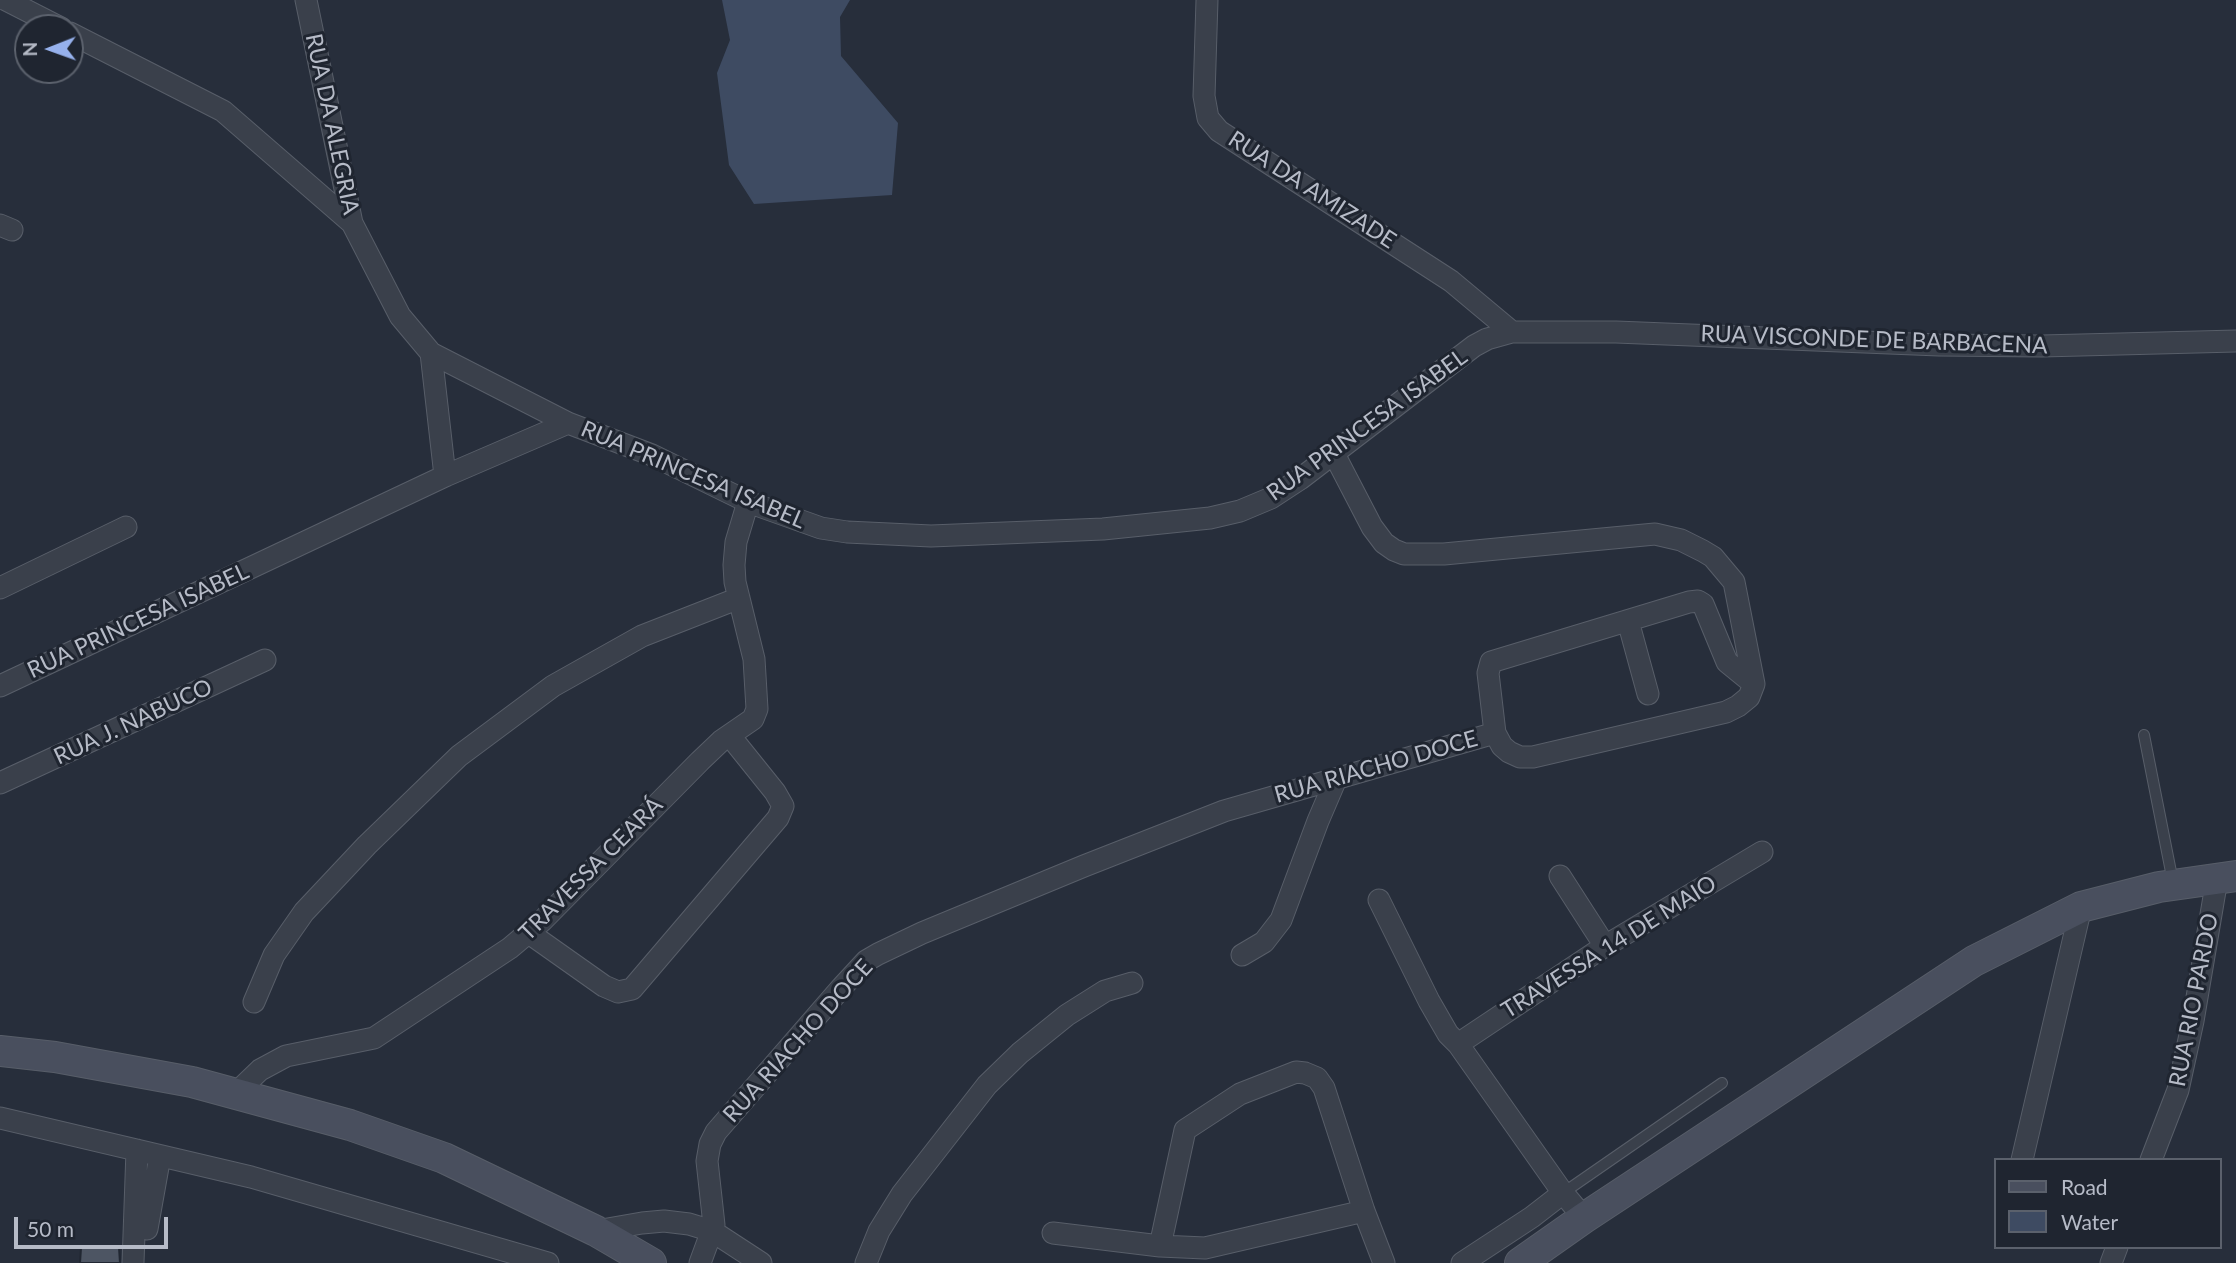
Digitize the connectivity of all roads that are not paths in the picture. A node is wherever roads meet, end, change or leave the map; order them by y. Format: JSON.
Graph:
{"nodes":[{"id":1,"x":6,"y":0,"type":"edge"},
{"id":2,"x":306,"y":0,"type":"edge"},
{"id":3,"x":1207,"y":0,"type":"edge"},
{"id":4,"x":34,"y":14,"type":"edge"},
{"id":5,"x":84,"y":40,"type":"edge"},
{"id":6,"x":352,"y":223,"type":"junction"},
{"id":7,"x":1512,"y":332,"type":"junction"},
{"id":8,"x":2236,"y":342,"type":"edge"},
{"id":9,"x":431,"y":353,"type":"junction"},
{"id":10,"x":568,"y":423,"type":"junction"},
{"id":11,"x":1333,"y":452,"type":"junction"},
{"id":12,"x":445,"y":477,"type":"junction"},
{"id":13,"x":748,"y":502,"type":"junction"},
{"id":14,"x":127,"y":527,"type":"dead end"},
{"id":15,"x":0,"y":588,"type":"edge"},
{"id":16,"x":739,"y":598,"type":"junction"},
{"id":17,"x":1628,"y":621,"type":"junction"},
{"id":18,"x":265,"y":660,"type":"dead end"},
{"id":19,"x":1754,"y":684,"type":"junction"},
{"id":20,"x":0,"y":686,"type":"edge"},
{"id":21,"x":1648,"y":694,"type":"dead end"},
{"id":22,"x":1495,"y":733,"type":"junction"},
{"id":23,"x":2144,"y":735,"type":"dead end"},
{"id":24,"x":730,"y":736,"type":"junction"},
{"id":25,"x":1336,"y":779,"type":"junction"},
{"id":26,"x":0,"y":783,"type":"edge"},
{"id":27,"x":1762,"y":852,"type":"dead end"},
{"id":28,"x":1560,"y":876,"type":"dead end"},
{"id":29,"x":2226,"y":877,"type":"edge"},
{"id":30,"x":2174,"y":885,"type":"junction"},
{"id":31,"x":1379,"y":900,"type":"dead end"},
{"id":32,"x":2081,"y":907,"type":"junction"},
{"id":33,"x":529,"y":933,"type":"junction"},
{"id":34,"x":1605,"y":946,"type":"junction"},
{"id":35,"x":1242,"y":955,"type":"dead end"},
{"id":36,"x":1132,"y":983,"type":"dead end"},
{"id":37,"x":254,"y":1002,"type":"dead end"},
{"id":38,"x":1458,"y":1044,"type":"junction"},
{"id":39,"x":0,"y":1051,"type":"edge"},
{"id":40,"x":1721,"y":1083,"type":"dead end"},
{"id":41,"x":236,"y":1093,"type":"junction"},
{"id":42,"x":0,"y":1118,"type":"edge"},
{"id":43,"x":137,"y":1150,"type":"junction"},
{"id":44,"x":160,"y":1156,"type":"junction"},
{"id":45,"x":2022,"y":1158,"type":"edge"},
{"id":46,"x":2152,"y":1158,"type":"edge"},
{"id":47,"x":1563,"y":1193,"type":"junction"},
{"id":48,"x":1364,"y":1211,"type":"junction"},
{"id":49,"x":1584,"y":1218,"type":"junction"},
{"id":50,"x":596,"y":1231,"type":"junction"},
{"id":51,"x":712,"y":1231,"type":"junction"},
{"id":52,"x":1053,"y":1233,"type":"dead end"},
{"id":53,"x":1160,"y":1246,"type":"junction"},
{"id":54,"x":637,"y":1259,"type":"edge"},
{"id":55,"x":133,"y":1263,"type":"edge"},
{"id":56,"x":147,"y":1263,"type":"edge"},
{"id":57,"x":548,"y":1263,"type":"edge"},
{"id":58,"x":700,"y":1263,"type":"edge"},
{"id":59,"x":761,"y":1263,"type":"edge"},
{"id":60,"x":866,"y":1263,"type":"edge"},
{"id":61,"x":1384,"y":1263,"type":"edge"},
{"id":62,"x":1462,"y":1263,"type":"edge"},
{"id":63,"x":1520,"y":1263,"type":"edge"}],
"edges":[{"from":1,"to":4,"type":"street"},
{"from":2,"to":6,"type":"street","name":"RUA DA ALEGRIA"},
{"from":3,"to":7,"type":"street","name":"RUA DA AMIZADE"},
{"from":5,"to":6,"type":"street"},
{"from":6,"to":9,"type":"street","name":"RUA DA ALEGRIA"},
{"from":7,"to":8,"type":"street","name":"RUA VISCONDE DE BARBACENA"},
{"from":7,"to":11,"type":"street","name":"RUA PRINCESA ISABEL"},
{"from":9,"to":10,"type":"street","name":"RUA DA ALEGRIA"},
{"from":9,"to":12,"type":"street"},
{"from":10,"to":12,"type":"street","name":"RUA PRINCESA ISABEL"},
{"from":10,"to":13,"type":"street","name":"RUA PRINCESA ISABEL"},
{"from":11,"to":13,"type":"street","name":"RUA PRINCESA ISABEL"},
{"from":11,"to":19,"type":"street"},
{"from":12,"to":20,"type":"street","name":"RUA PRINCESA ISABEL"},
{"from":13,"to":16,"type":"street","name":"TRAVESSA CEARÁ"},
{"from":14,"to":15,"type":"street"},
{"from":16,"to":24,"type":"street","name":"TRAVESSA CEARÁ"},
{"from":16,"to":37,"type":"street"},
{"from":17,"to":19,"type":"street"},
{"from":17,"to":21,"type":"street"},
{"from":17,"to":22,"type":"street"},
{"from":18,"to":26,"type":"street","name":"RUA J. NABUCO"},
{"from":19,"to":22,"type":"street","name":"RUA RIACHO DOCE"},
{"from":22,"to":25,"type":"street","name":"RUA RIACHO DOCE"},
{"from":23,"to":30,"type":"lane"},
{"from":24,"to":33,"type":"street","name":"TRAVESSA CEARÁ"},
{"from":24,"to":33,"type":"street"},
{"from":25,"to":35,"type":"street"},
{"from":25,"to":51,"type":"street","name":"RUA RIACHO DOCE"},
{"from":27,"to":34,"type":"street","name":"TRAVESSA 14 DE MAIO"},
{"from":28,"to":34,"type":"street"},
{"from":29,"to":30,"type":"main road"},
{"from":29,"to":46,"type":"street","name":"RUA RIO PARDO"},
{"from":30,"to":32,"type":"main road"},
{"from":31,"to":38,"type":"street"},
{"from":32,"to":45,"type":"street"},
{"from":32,"to":49,"type":"main road"},
{"from":33,"to":41,"type":"street","name":"TRAVESSA CEARÁ"},
{"from":34,"to":38,"type":"street","name":"TRAVESSA 14 DE MAIO"},
{"from":36,"to":60,"type":"street"},
{"from":38,"to":47,"type":"street"},
{"from":39,"to":41,"type":"main road"},
{"from":40,"to":47,"type":"lane"},
{"from":41,"to":50,"type":"main road"},
{"from":42,"to":43,"type":"street"},
{"from":43,"to":44,"type":"street"},
{"from":43,"to":55,"type":"street"},
{"from":44,"to":56,"type":"street"},
{"from":44,"to":57,"type":"street"},
{"from":47,"to":49,"type":"street"},
{"from":47,"to":62,"type":"street"},
{"from":48,"to":53,"type":"street"},
{"from":48,"to":53,"type":"street"},
{"from":48,"to":61,"type":"street"},
{"from":49,"to":63,"type":"main road"},
{"from":50,"to":51,"type":"street"},
{"from":50,"to":54,"type":"main road"},
{"from":51,"to":58,"type":"street","name":"RUA RIACHO DOCE"},
{"from":51,"to":59,"type":"street"},
{"from":52,"to":53,"type":"street"}]}
